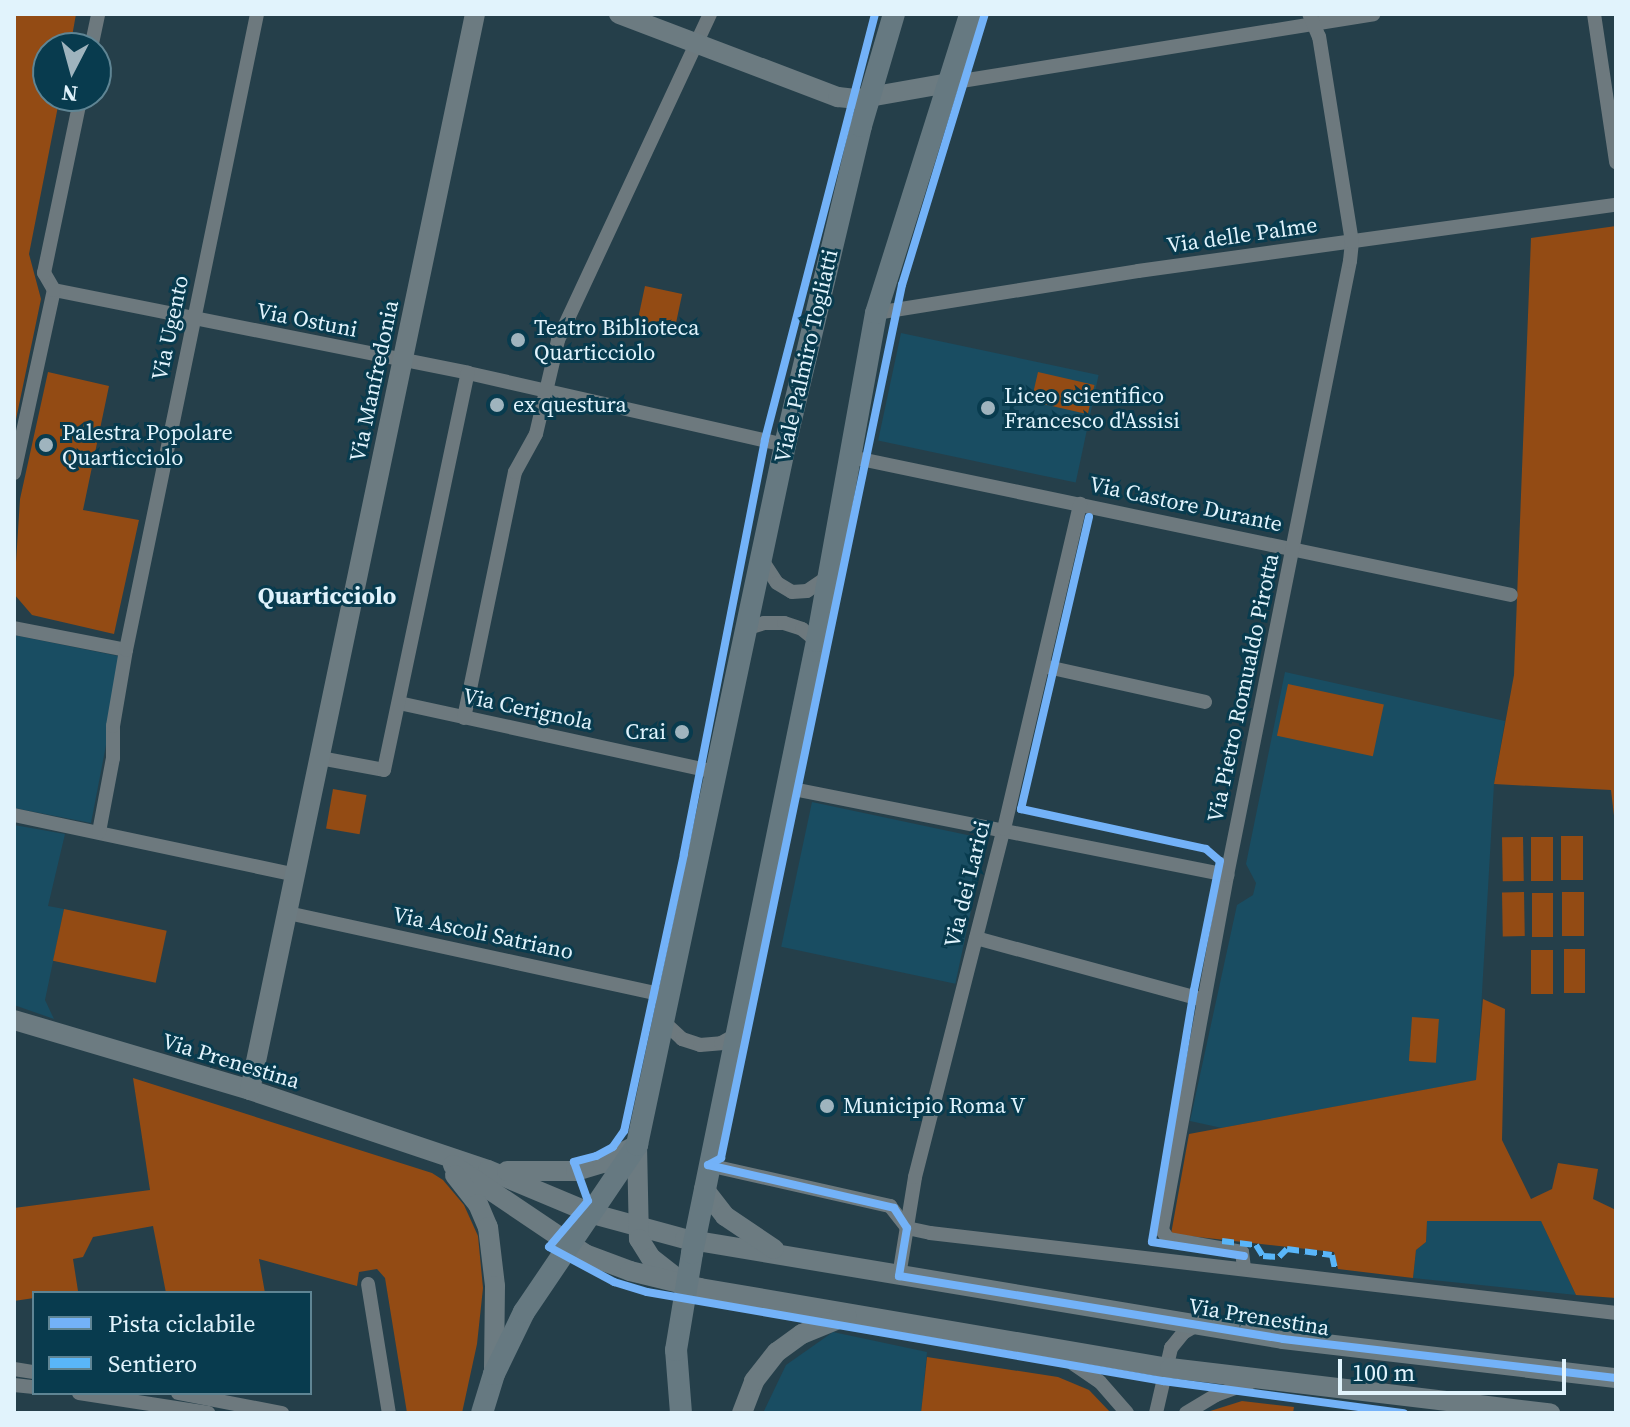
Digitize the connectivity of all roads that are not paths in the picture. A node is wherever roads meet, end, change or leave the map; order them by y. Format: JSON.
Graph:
{"nodes":[{"id":1,"x":257,"y":14,"type":"edge"},
{"id":2,"x":475,"y":14,"type":"edge"},
{"id":3,"x":619,"y":14,"type":"edge"},
{"id":4,"x":710,"y":14,"type":"edge"},
{"id":5,"x":894,"y":14,"type":"edge"},
{"id":6,"x":970,"y":14,"type":"edge"},
{"id":7,"x":1373,"y":14,"type":"edge"},
{"id":8,"x":1594,"y":14,"type":"edge"},
{"id":9,"x":1312,"y":19,"type":"edge"},
{"id":10,"x":695,"y":45,"type":"junction"},
{"id":11,"x":949,"y":83,"type":"junction"},
{"id":12,"x":870,"y":97,"type":"junction"},
{"id":13,"x":78,"y":112,"type":"edge"},
{"id":14,"x":1616,"y":162,"type":"edge"},
{"id":15,"x":1616,"y":205,"type":"edge"},
{"id":16,"x":1352,"y":242,"type":"junction"},
{"id":17,"x":54,"y":290,"type":"junction"},
{"id":18,"x":876,"y":313,"type":"junction"},
{"id":19,"x":194,"y":320,"type":"junction"},
{"id":20,"x":402,"y":360,"type":"junction"},
{"id":21,"x":468,"y":373,"type":"junction"},
{"id":22,"x":546,"y":392,"type":"junction"},
{"id":23,"x":785,"y":445,"type":"junction"},
{"id":24,"x":851,"y":457,"type":"junction"},
{"id":25,"x":14,"y":473,"type":"edge"},
{"id":26,"x":1080,"y":504,"type":"junction"},
{"id":27,"x":1294,"y":549,"type":"junction"},
{"id":28,"x":762,"y":560,"type":"junction"},
{"id":29,"x":829,"y":576,"type":"junction"},
{"id":30,"x":1511,"y":595,"type":"dead end"},
{"id":31,"x":14,"y":628,"type":"edge"},
{"id":32,"x":748,"y":628,"type":"junction"},
{"id":33,"x":817,"y":641,"type":"junction"},
{"id":34,"x":126,"y":650,"type":"junction"},
{"id":35,"x":1043,"y":666,"type":"junction"},
{"id":36,"x":1205,"y":702,"type":"dead end"},
{"id":37,"x":399,"y":703,"type":"junction"},
{"id":38,"x":464,"y":718,"type":"junction"},
{"id":39,"x":320,"y":758,"type":"junction"},
{"id":40,"x":715,"y":772,"type":"junction"},
{"id":41,"x":788,"y":788,"type":"junction"},
{"id":42,"x":14,"y":815,"type":"edge"},
{"id":43,"x":1004,"y":829,"type":"junction"},
{"id":44,"x":99,"y":832,"type":"junction"},
{"id":45,"x":296,"y":875,"type":"junction"},
{"id":46,"x":1227,"y":875,"type":"junction"},
{"id":47,"x":288,"y":913,"type":"junction"},
{"id":48,"x":976,"y":938,"type":"junction"},
{"id":49,"x":669,"y":996,"type":"junction"},
{"id":50,"x":1204,"y":1000,"type":"junction"},
{"id":51,"x":14,"y":1020,"type":"edge"},
{"id":52,"x":664,"y":1022,"type":"junction"},
{"id":53,"x":737,"y":1034,"type":"junction"},
{"id":54,"x":250,"y":1090,"type":"junction"},
{"id":55,"x":637,"y":1145,"type":"junction"},
{"id":56,"x":433,"y":1152,"type":"junction"},
{"id":57,"x":708,"y":1165,"type":"junction"},
{"id":58,"x":488,"y":1170,"type":"junction"},
{"id":59,"x":704,"y":1189,"type":"junction"},
{"id":60,"x":593,"y":1214,"type":"junction"},
{"id":61,"x":636,"y":1226,"type":"junction"},
{"id":62,"x":907,"y":1228,"type":"junction"},
{"id":63,"x":694,"y":1241,"type":"junction"},
{"id":64,"x":569,"y":1246,"type":"junction"},
{"id":65,"x":784,"y":1255,"type":"junction"},
{"id":66,"x":1244,"y":1268,"type":"junction"},
{"id":67,"x":899,"y":1276,"type":"junction"},
{"id":68,"x":368,"y":1284,"type":"dead end"},
{"id":69,"x":686,"y":1285,"type":"junction"},
{"id":70,"x":1616,"y":1313,"type":"edge"},
{"id":71,"x":850,"y":1315,"type":"junction"},
{"id":72,"x":1197,"y":1325,"type":"junction"},
{"id":73,"x":1049,"y":1347,"type":"junction"},
{"id":74,"x":1166,"y":1367,"type":"junction"},
{"id":75,"x":14,"y":1369,"type":"edge"},
{"id":76,"x":494,"y":1374,"type":"junction"},
{"id":77,"x":1616,"y":1378,"type":"edge"},
{"id":78,"x":32,"y":1379,"type":"edge"},
{"id":79,"x":1256,"y":1380,"type":"junction"},
{"id":80,"x":14,"y":1385,"type":"edge"},
{"id":81,"x":110,"y":1395,"type":"edge"},
{"id":82,"x":180,"y":1398,"type":"edge"},
{"id":83,"x":208,"y":1413,"type":"edge"},
{"id":84,"x":282,"y":1413,"type":"edge"},
{"id":85,"x":389,"y":1413,"type":"edge"},
{"id":86,"x":482,"y":1413,"type":"edge"},
{"id":87,"x":681,"y":1413,"type":"edge"},
{"id":88,"x":742,"y":1413,"type":"edge"},
{"id":89,"x":1127,"y":1413,"type":"edge"},
{"id":90,"x":1156,"y":1413,"type":"edge"},
{"id":91,"x":1186,"y":1413,"type":"edge"},
{"id":92,"x":1550,"y":1413,"type":"edge"}],
"edges":[{"from":1,"to":19,"type":"street","name":"Via Ugento"},
{"from":2,"to":20,"type":"main road","name":"Via Manfredonia"},
{"from":3,"to":10,"type":"main road"},
{"from":4,"to":10,"type":"street"},
{"from":5,"to":12,"type":"main road","name":"Viale Palmiro Togliatti"},
{"from":6,"to":11,"type":"main road"},
{"from":7,"to":9,"type":"street"},
{"from":8,"to":14,"type":"street"},
{"from":9,"to":11,"type":"street"},
{"from":9,"to":16,"type":"street"},
{"from":10,"to":12,"type":"main road"},
{"from":10,"to":22,"type":"street"},
{"from":11,"to":12,"type":"main road"},
{"from":11,"to":18,"type":"main road"},
{"from":12,"to":23,"type":"main road","name":"Viale Palmiro Togliatti"},
{"from":13,"to":17,"type":"street"},
{"from":15,"to":16,"type":"street","name":"Via delle Palme"},
{"from":16,"to":18,"type":"street","name":"Via delle Palme"},
{"from":16,"to":27,"type":"street","name":"Via Pietro Romualdo Pirotta"},
{"from":17,"to":19,"type":"street","name":"Via Ostuni"},
{"from":17,"to":25,"type":"street"},
{"from":18,"to":24,"type":"main road"},
{"from":19,"to":20,"type":"street","name":"Via Ostuni"},
{"from":19,"to":34,"type":"street","name":"Via Ugento"},
{"from":20,"to":21,"type":"street","name":"Via Ostuni"},
{"from":20,"to":39,"type":"main road","name":"Via Manfredonia"},
{"from":21,"to":22,"type":"street","name":"Via Ostuni"},
{"from":21,"to":37,"type":"street"},
{"from":22,"to":23,"type":"street","name":"Via Ostuni"},
{"from":22,"to":38,"type":"street"},
{"from":23,"to":28,"type":"main road","name":"Viale Palmiro Togliatti"},
{"from":24,"to":26,"type":"street","name":"Via Castore Durante"},
{"from":24,"to":29,"type":"main road"},
{"from":26,"to":27,"type":"street","name":"Via Castore Durante"},
{"from":26,"to":35,"type":"street","name":"Via dei Larici"},
{"from":27,"to":30,"type":"street","name":"Via Castore Durante"},
{"from":27,"to":46,"type":"street","name":"Via Pietro Romualdo Pirotta"},
{"from":28,"to":29,"type":"street"},
{"from":28,"to":32,"type":"main road","name":"Viale Palmiro Togliatti"},
{"from":29,"to":33,"type":"main road"},
{"from":31,"to":34,"type":"street"},
{"from":32,"to":33,"type":"street"},
{"from":32,"to":40,"type":"main road","name":"Viale Palmiro Togliatti"},
{"from":33,"to":41,"type":"main road"},
{"from":34,"to":44,"type":"street","name":"Via Ugento"},
{"from":35,"to":36,"type":"street"},
{"from":35,"to":43,"type":"street","name":"Via dei Larici"},
{"from":37,"to":38,"type":"street","name":"Via Cerignola"},
{"from":37,"to":39,"type":"street"},
{"from":38,"to":40,"type":"street","name":"Via Cerignola"},
{"from":39,"to":45,"type":"main road","name":"Via Manfredonia"},
{"from":40,"to":49,"type":"main road","name":"Viale Palmiro Togliatti"},
{"from":41,"to":43,"type":"street"},
{"from":41,"to":53,"type":"main road"},
{"from":42,"to":44,"type":"street"},
{"from":43,"to":46,"type":"street"},
{"from":43,"to":48,"type":"street","name":"Via dei Larici"},
{"from":44,"to":45,"type":"street"},
{"from":45,"to":47,"type":"main road","name":"Via Manfredonia"},
{"from":46,"to":50,"type":"street","name":"Via Pietro Romualdo Pirotta"},
{"from":47,"to":49,"type":"street","name":"Via Ascoli Satriano"},
{"from":47,"to":54,"type":"main road"},
{"from":48,"to":50,"type":"street"},
{"from":48,"to":62,"type":"street","name":"Via dei Larici"},
{"from":49,"to":52,"type":"main road","name":"Viale Palmiro Togliatti"},
{"from":50,"to":66,"type":"street","name":"Via Pietro Romualdo Pirotta"},
{"from":51,"to":54,"type":"main road","name":"Via Prenestina"},
{"from":52,"to":53,"type":"street"},
{"from":52,"to":55,"type":"main road","name":"Viale Palmiro Togliatti"},
{"from":53,"to":57,"type":"main road"},
{"from":54,"to":56,"type":"main road","name":"Via Prenestina"},
{"from":55,"to":58,"type":"main road"},
{"from":55,"to":60,"type":"main road","name":"Viale Palmiro Togliatti"},
{"from":55,"to":61,"type":"main road","name":"Viale Palmiro Togliatti"},
{"from":56,"to":58,"type":"main road","name":"Via Prenestina"},
{"from":56,"to":64,"type":"main road","name":"Via Prenestina"},
{"from":56,"to":76,"type":"main road"},
{"from":57,"to":59,"type":"main road"},
{"from":57,"to":62,"type":"street"},
{"from":58,"to":60,"type":"main road","name":"Via Prenestina"},
{"from":59,"to":63,"type":"main road"},
{"from":59,"to":65,"type":"main road"},
{"from":60,"to":61,"type":"main road","name":"Via Prenestina"},
{"from":60,"to":64,"type":"main road","name":"Viale Palmiro Togliatti"},
{"from":61,"to":63,"type":"main road","name":"Via Prenestina"},
{"from":61,"to":69,"type":"main road"},
{"from":62,"to":66,"type":"street","name":"Via Prenestina"},
{"from":62,"to":67,"type":"street","name":"Via dei Larici"},
{"from":63,"to":65,"type":"main road","name":"Via Prenestina"},
{"from":63,"to":69,"type":"main road"},
{"from":64,"to":69,"type":"main road","name":"Via Prenestina"},
{"from":64,"to":76,"type":"main road","name":"Viale Palmiro Togliatti"},
{"from":65,"to":67,"type":"main road","name":"Via Prenestina"},
{"from":66,"to":70,"type":"street","name":"Via Prenestina"},
{"from":67,"to":72,"type":"main road","name":"Via Prenestina"},
{"from":68,"to":85,"type":"street"},
{"from":69,"to":71,"type":"main road","name":"Via Prenestina"},
{"from":69,"to":87,"type":"main road"},
{"from":71,"to":73,"type":"main road","name":"Via Prenestina"},
{"from":71,"to":88,"type":"main road"},
{"from":72,"to":74,"type":"street"},
{"from":72,"to":77,"type":"main road","name":"Via Prenestina"},
{"from":73,"to":74,"type":"main road","name":"Via Prenestina"},
{"from":73,"to":89,"type":"street"},
{"from":74,"to":79,"type":"main road","name":"Via Prenestina"},
{"from":74,"to":90,"type":"street"},
{"from":75,"to":78,"type":"street"},
{"from":76,"to":86,"type":"main road","name":"Viale Palmiro Togliatti"},
{"from":78,"to":80,"type":"street"},
{"from":79,"to":91,"type":"street"},
{"from":79,"to":92,"type":"main road","name":"Via Prenestina"},
{"from":81,"to":82,"type":"street"},
{"from":82,"to":83,"type":"street"},
{"from":82,"to":84,"type":"street"}]}
